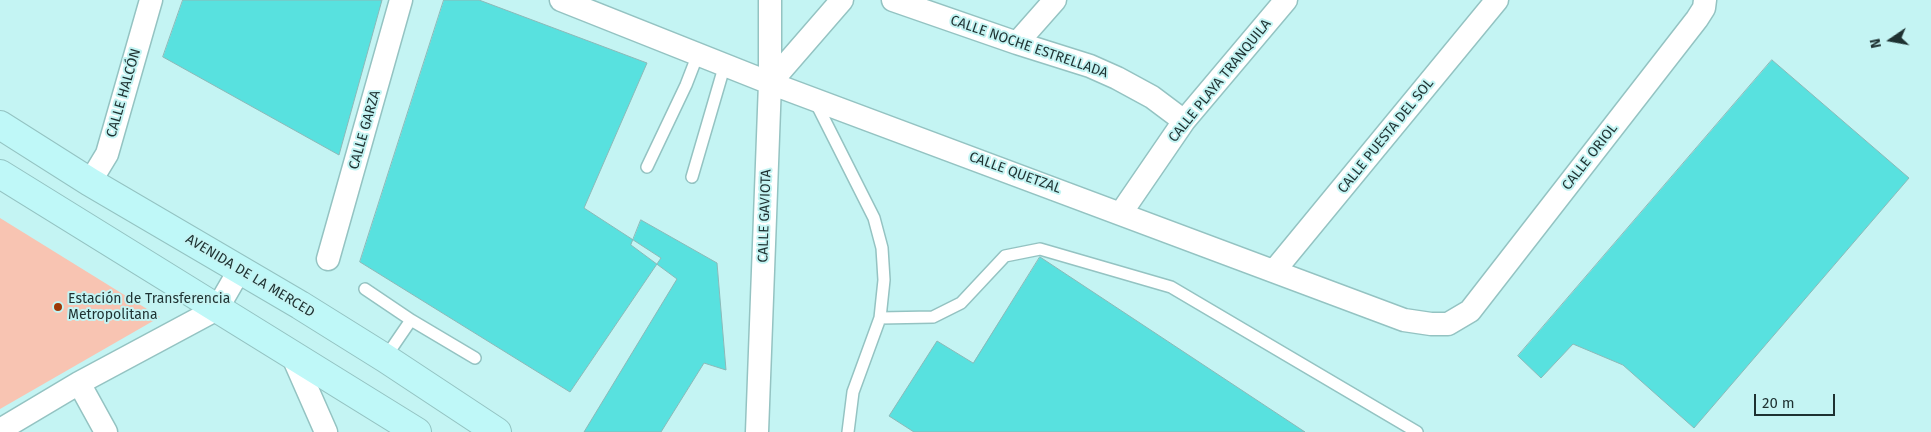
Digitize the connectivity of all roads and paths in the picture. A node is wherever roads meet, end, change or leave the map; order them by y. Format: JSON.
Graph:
{"nodes":[{"id":1,"x":151,"y":0,"type":"edge"},
{"id":2,"x":401,"y":0,"type":"edge"},
{"id":3,"x":560,"y":0,"type":"edge"},
{"id":4,"x":770,"y":0,"type":"edge"},
{"id":5,"x":842,"y":0,"type":"edge"},
{"id":6,"x":893,"y":0,"type":"edge"},
{"id":7,"x":1055,"y":0,"type":"edge"},
{"id":8,"x":1286,"y":0,"type":"edge"},
{"id":9,"x":1498,"y":0,"type":"edge"},
{"id":10,"x":1705,"y":0,"type":"edge"},
{"id":11,"x":1017,"y":43,"type":"junction"},
{"id":12,"x":698,"y":54,"type":"junction"},
{"id":13,"x":724,"y":64,"type":"junction"},
{"id":14,"x":770,"y":83,"type":"junction"},
{"id":15,"x":814,"y":98,"type":"junction"},
{"id":16,"x":1184,"y":121,"type":"junction"},
{"id":17,"x":0,"y":125,"type":"edge"},
{"id":18,"x":647,"y":167,"type":"dead end"},
{"id":19,"x":0,"y":174,"type":"edge"},
{"id":20,"x":692,"y":177,"type":"dead end"},
{"id":21,"x":90,"y":182,"type":"junction"},
{"id":22,"x":1121,"y":213,"type":"junction"},
{"id":23,"x":328,"y":259,"type":"dead end"},
{"id":24,"x":240,"y":269,"type":"junction"},
{"id":25,"x":1274,"y":271,"type":"junction"},
{"id":26,"x":365,"y":289,"type":"dead end"},
{"id":27,"x":217,"y":309,"type":"junction"},
{"id":28,"x":1470,"y":311,"type":"joint"},
{"id":29,"x":880,"y":318,"type":"junction"},
{"id":30,"x":412,"y":320,"type":"junction"},
{"id":31,"x":293,"y":357,"type":"junction"},
{"id":32,"x":385,"y":358,"type":"junction"},
{"id":33,"x":475,"y":358,"type":"dead end"},
{"id":34,"x":79,"y":383,"type":"junction"},
{"id":35,"x":0,"y":430,"type":"edge"},
{"id":36,"x":106,"y":432,"type":"edge"},
{"id":37,"x":326,"y":432,"type":"edge"},
{"id":38,"x":417,"y":432,"type":"edge"},
{"id":39,"x":497,"y":432,"type":"edge"},
{"id":40,"x":757,"y":432,"type":"edge"},
{"id":41,"x":848,"y":432,"type":"edge"},
{"id":42,"x":1418,"y":432,"type":"edge"}],
"edges":[{"from":1,"to":21,"type":"street","name":"CALLE HALCÓN"},
{"from":2,"to":23,"type":"street","name":"CALLE GARZA"},
{"from":3,"to":12,"type":"street","name":"CALLE QUETZAL"},
{"from":4,"to":14,"type":"street","name":"CALLE GAVIOTA"},
{"from":5,"to":14,"type":"street"},
{"from":6,"to":11,"type":"street","name":"CALLE NOCHE ESTRELLADA"},
{"from":7,"to":11,"type":"street"},
{"from":8,"to":16,"type":"street","name":"CALLE PLAYA TRANQUILA"},
{"from":9,"to":25,"type":"street","name":"CALLE PUESTA DEL SOL"},
{"from":10,"to":28,"type":"street","name":"CALLE ORIOL"},
{"from":11,"to":16,"type":"street","name":"CALLE NOCHE ESTRELLADA"},
{"from":12,"to":13,"type":"street","name":"CALLE QUETZAL"},
{"from":12,"to":18,"type":"lane"},
{"from":13,"to":14,"type":"street","name":"CALLE QUETZAL"},
{"from":13,"to":20,"type":"lane"},
{"from":14,"to":15,"type":"street","name":"CALLE QUETZAL"},
{"from":14,"to":40,"type":"street","name":"CALLE GAVIOTA"},
{"from":15,"to":22,"type":"street","name":"CALLE QUETZAL"},
{"from":15,"to":29,"type":"lane"},
{"from":16,"to":22,"type":"street","name":"CALLE PLAYA TRANQUILA"},
{"from":17,"to":21,"type":"street","name":"AVENIDA DE LA MERCED"},
{"from":19,"to":27,"type":"street"},
{"from":21,"to":24,"type":"street","name":"AVENIDA DE LA MERCED"},
{"from":22,"to":25,"type":"street","name":"CALLE QUETZAL"},
{"from":24,"to":27,"type":"street"},
{"from":24,"to":32,"type":"street","name":"AVENIDA DE LA MERCED"},
{"from":25,"to":28,"type":"street","name":"CALLE QUETZAL"},
{"from":26,"to":30,"type":"lane"},
{"from":27,"to":31,"type":"street"},
{"from":27,"to":34,"type":"street"},
{"from":29,"to":41,"type":"lane"},
{"from":29,"to":42,"type":"lane"},
{"from":30,"to":32,"type":"lane"},
{"from":30,"to":33,"type":"lane"},
{"from":31,"to":37,"type":"street"},
{"from":31,"to":38,"type":"street"},
{"from":32,"to":39,"type":"street","name":"AVENIDA DE LA MERCED"},
{"from":34,"to":35,"type":"street"},
{"from":34,"to":36,"type":"street"}]}
